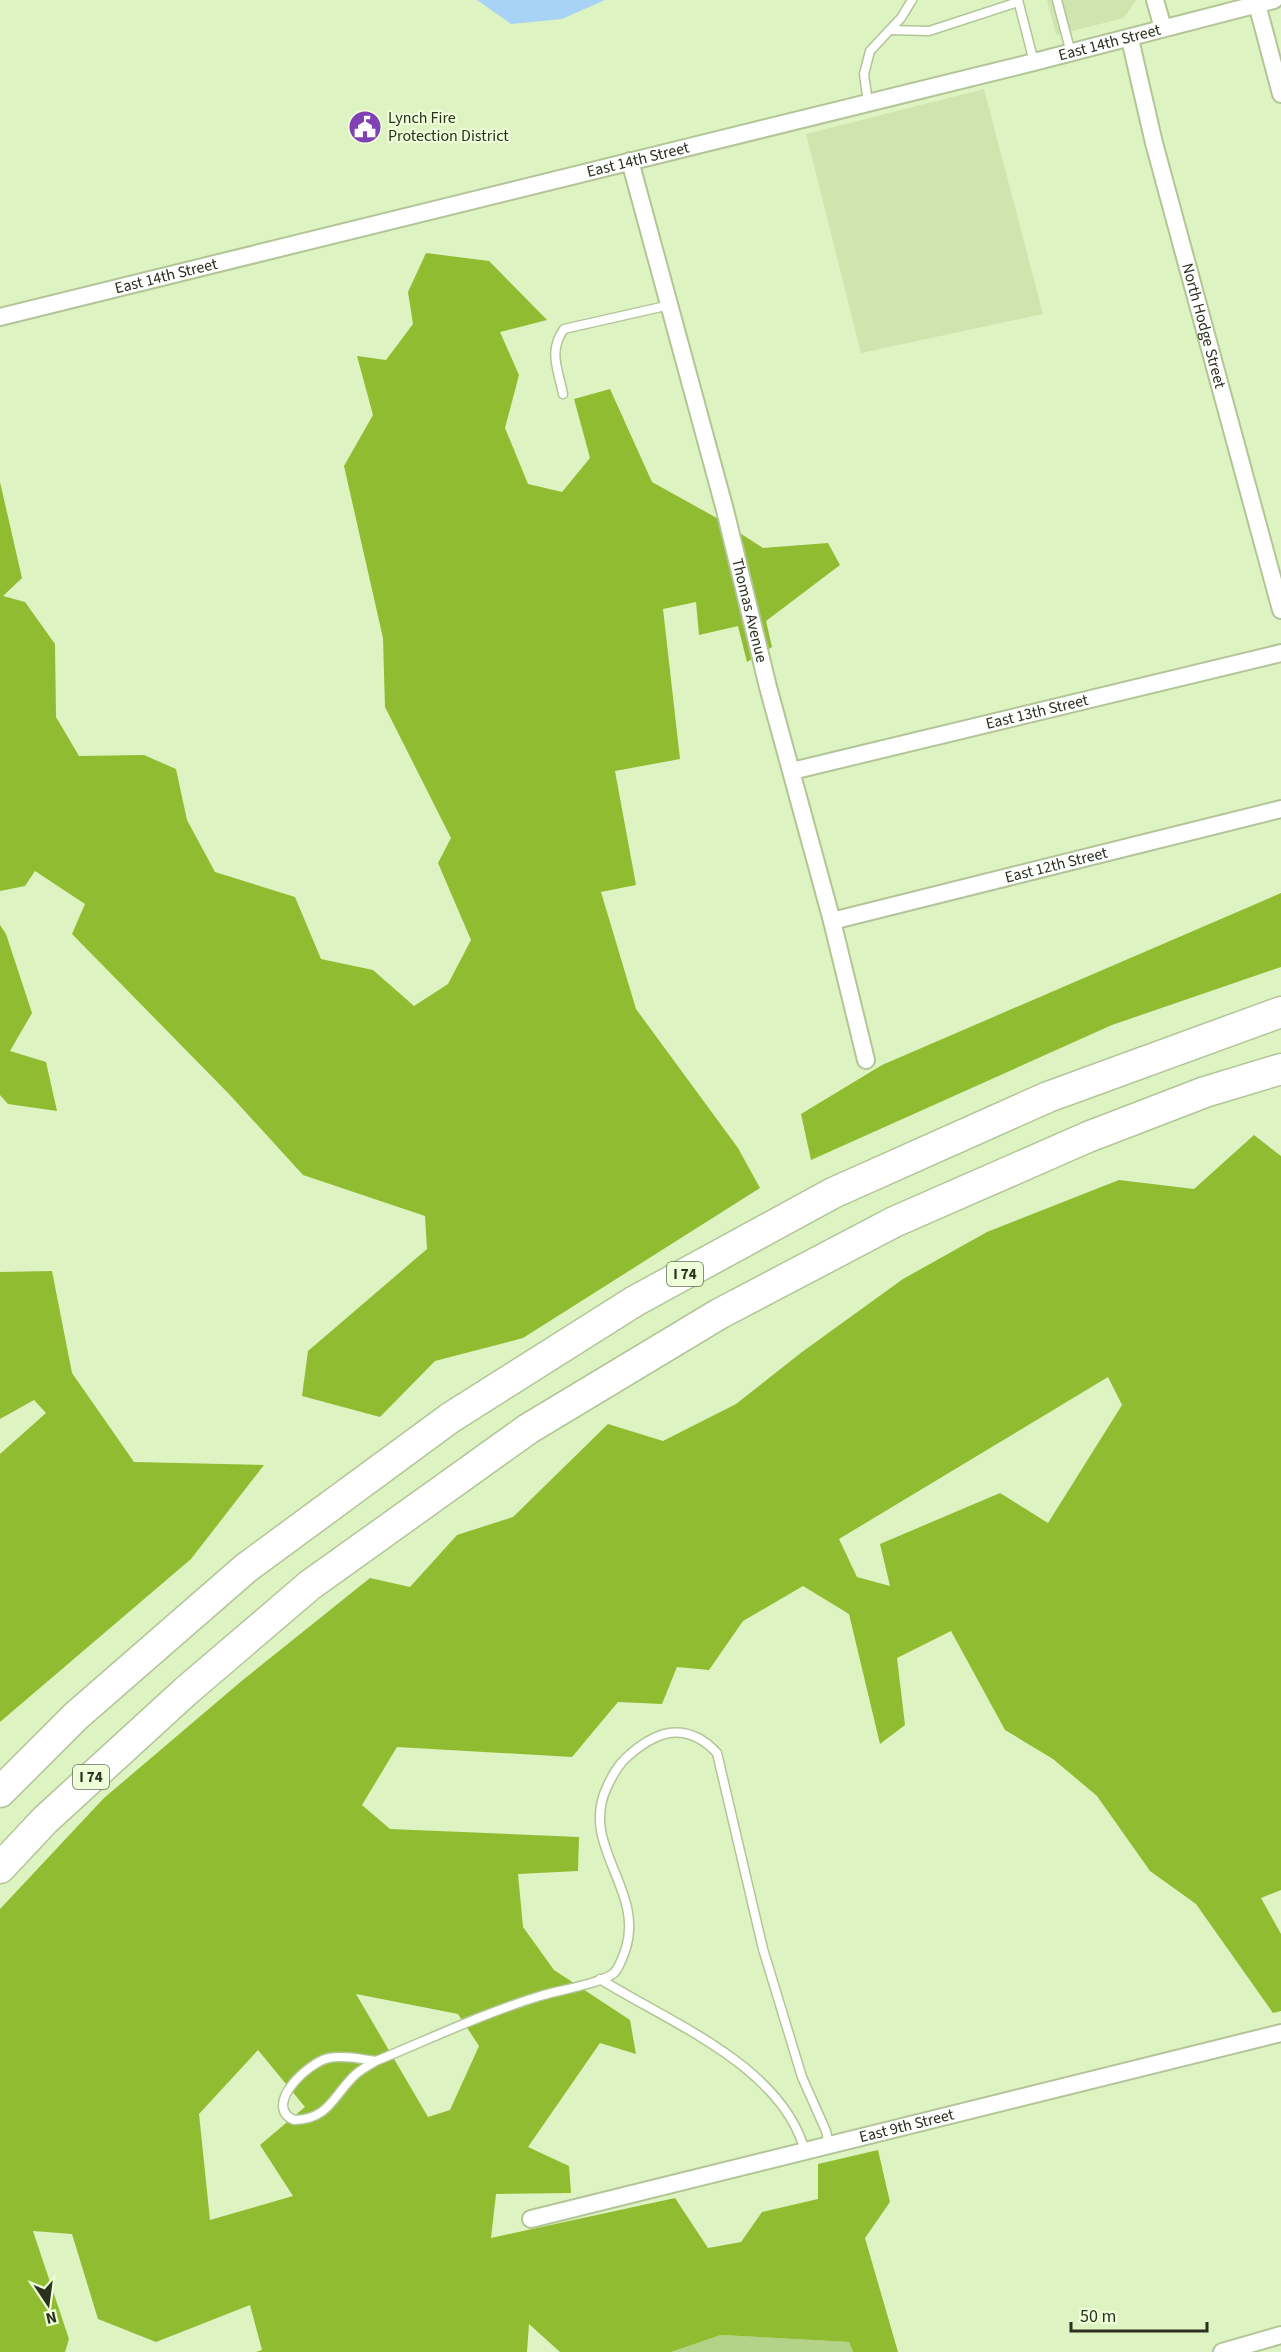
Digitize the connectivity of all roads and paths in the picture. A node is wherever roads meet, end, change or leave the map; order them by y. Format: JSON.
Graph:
{"nodes":[{"id":1,"x":912,"y":0,"type":"edge"},
{"id":2,"x":1057,"y":0,"type":"edge"},
{"id":3,"x":1155,"y":0,"type":"edge"},
{"id":4,"x":1018,"y":1,"type":"edge"},
{"id":5,"x":1266,"y":2,"type":"edge"},
{"id":6,"x":1163,"y":28,"type":"junction"},
{"id":7,"x":890,"y":30,"type":"junction"},
{"id":8,"x":1130,"y":39,"type":"junction"},
{"id":9,"x":1071,"y":53,"type":"junction"},
{"id":10,"x":1034,"y":63,"type":"junction"},
{"id":11,"x":1281,"y":94,"type":"edge"},
{"id":12,"x":868,"y":103,"type":"junction"},
{"id":13,"x":630,"y":161,"type":"junction"},
{"id":14,"x":671,"y":305,"type":"junction"},
{"id":15,"x":0,"y":317,"type":"edge"},
{"id":16,"x":563,"y":394,"type":"dead end"},
{"id":17,"x":1281,"y":610,"type":"edge"},
{"id":18,"x":1281,"y":653,"type":"edge"},
{"id":19,"x":792,"y":771,"type":"junction"},
{"id":20,"x":1281,"y":809,"type":"edge"},
{"id":21,"x":832,"y":921,"type":"junction"},
{"id":22,"x":1277,"y":1012,"type":"edge"},
{"id":23,"x":866,"y":1060,"type":"dead end"},
{"id":24,"x":1281,"y":1069,"type":"edge"},
{"id":25,"x":0,"y":1792,"type":"edge"},
{"id":26,"x":0,"y":1868,"type":"edge"},
{"id":27,"x":600,"y":1979,"type":"junction"},
{"id":28,"x":1281,"y":2033,"type":"edge"},
{"id":29,"x":376,"y":2061,"type":"junction"},
{"id":30,"x":829,"y":2145,"type":"junction"},
{"id":31,"x":805,"y":2151,"type":"junction"},
{"id":32,"x":531,"y":2219,"type":"dead end"},
{"id":33,"x":1281,"y":2335,"type":"edge"},
{"id":34,"x":1222,"y":2352,"type":"edge"}],
"edges":[{"from":1,"to":7,"type":"lane"},
{"from":2,"to":9,"type":"lane"},
{"from":3,"to":6,"type":"street"},
{"from":4,"to":7,"type":"lane"},
{"from":4,"to":10,"type":"lane"},
{"from":5,"to":6,"type":"street","name":"East 14th Street"},
{"from":5,"to":11,"type":"street"},
{"from":6,"to":8,"type":"street","name":"East 14th Street"},
{"from":7,"to":12,"type":"lane"},
{"from":8,"to":9,"type":"street","name":"East 14th Street"},
{"from":8,"to":17,"type":"street","name":"North Hodge Street"},
{"from":9,"to":10,"type":"street","name":"East 14th Street"},
{"from":10,"to":12,"type":"street","name":"East 14th Street"},
{"from":12,"to":13,"type":"street","name":"East 14th Street"},
{"from":13,"to":14,"type":"street","name":"Thomas Avenue"},
{"from":13,"to":15,"type":"street","name":"East 14th Street"},
{"from":14,"to":16,"type":"lane"},
{"from":14,"to":19,"type":"street","name":"Thomas Avenue"},
{"from":18,"to":19,"type":"street","name":"East 13th Street"},
{"from":19,"to":21,"type":"street","name":"Thomas Avenue"},
{"from":20,"to":21,"type":"street","name":"East 12th Street"},
{"from":21,"to":23,"type":"street","name":"Thomas Avenue"},
{"from":22,"to":25,"type":"highway","number":"I 74"},
{"from":24,"to":26,"type":"highway","number":"I 74"},
{"from":27,"to":29,"type":"lane"},
{"from":27,"to":30,"type":"lane"},
{"from":27,"to":31,"type":"lane"},
{"from":28,"to":30,"type":"street","name":"East 9th Street"},
{"from":29,"to":29,"type":"lane"},
{"from":30,"to":31,"type":"street","name":"East 9th Street"},
{"from":31,"to":32,"type":"street","name":"East 9th Street"},
{"from":33,"to":34,"type":"street"}]}
